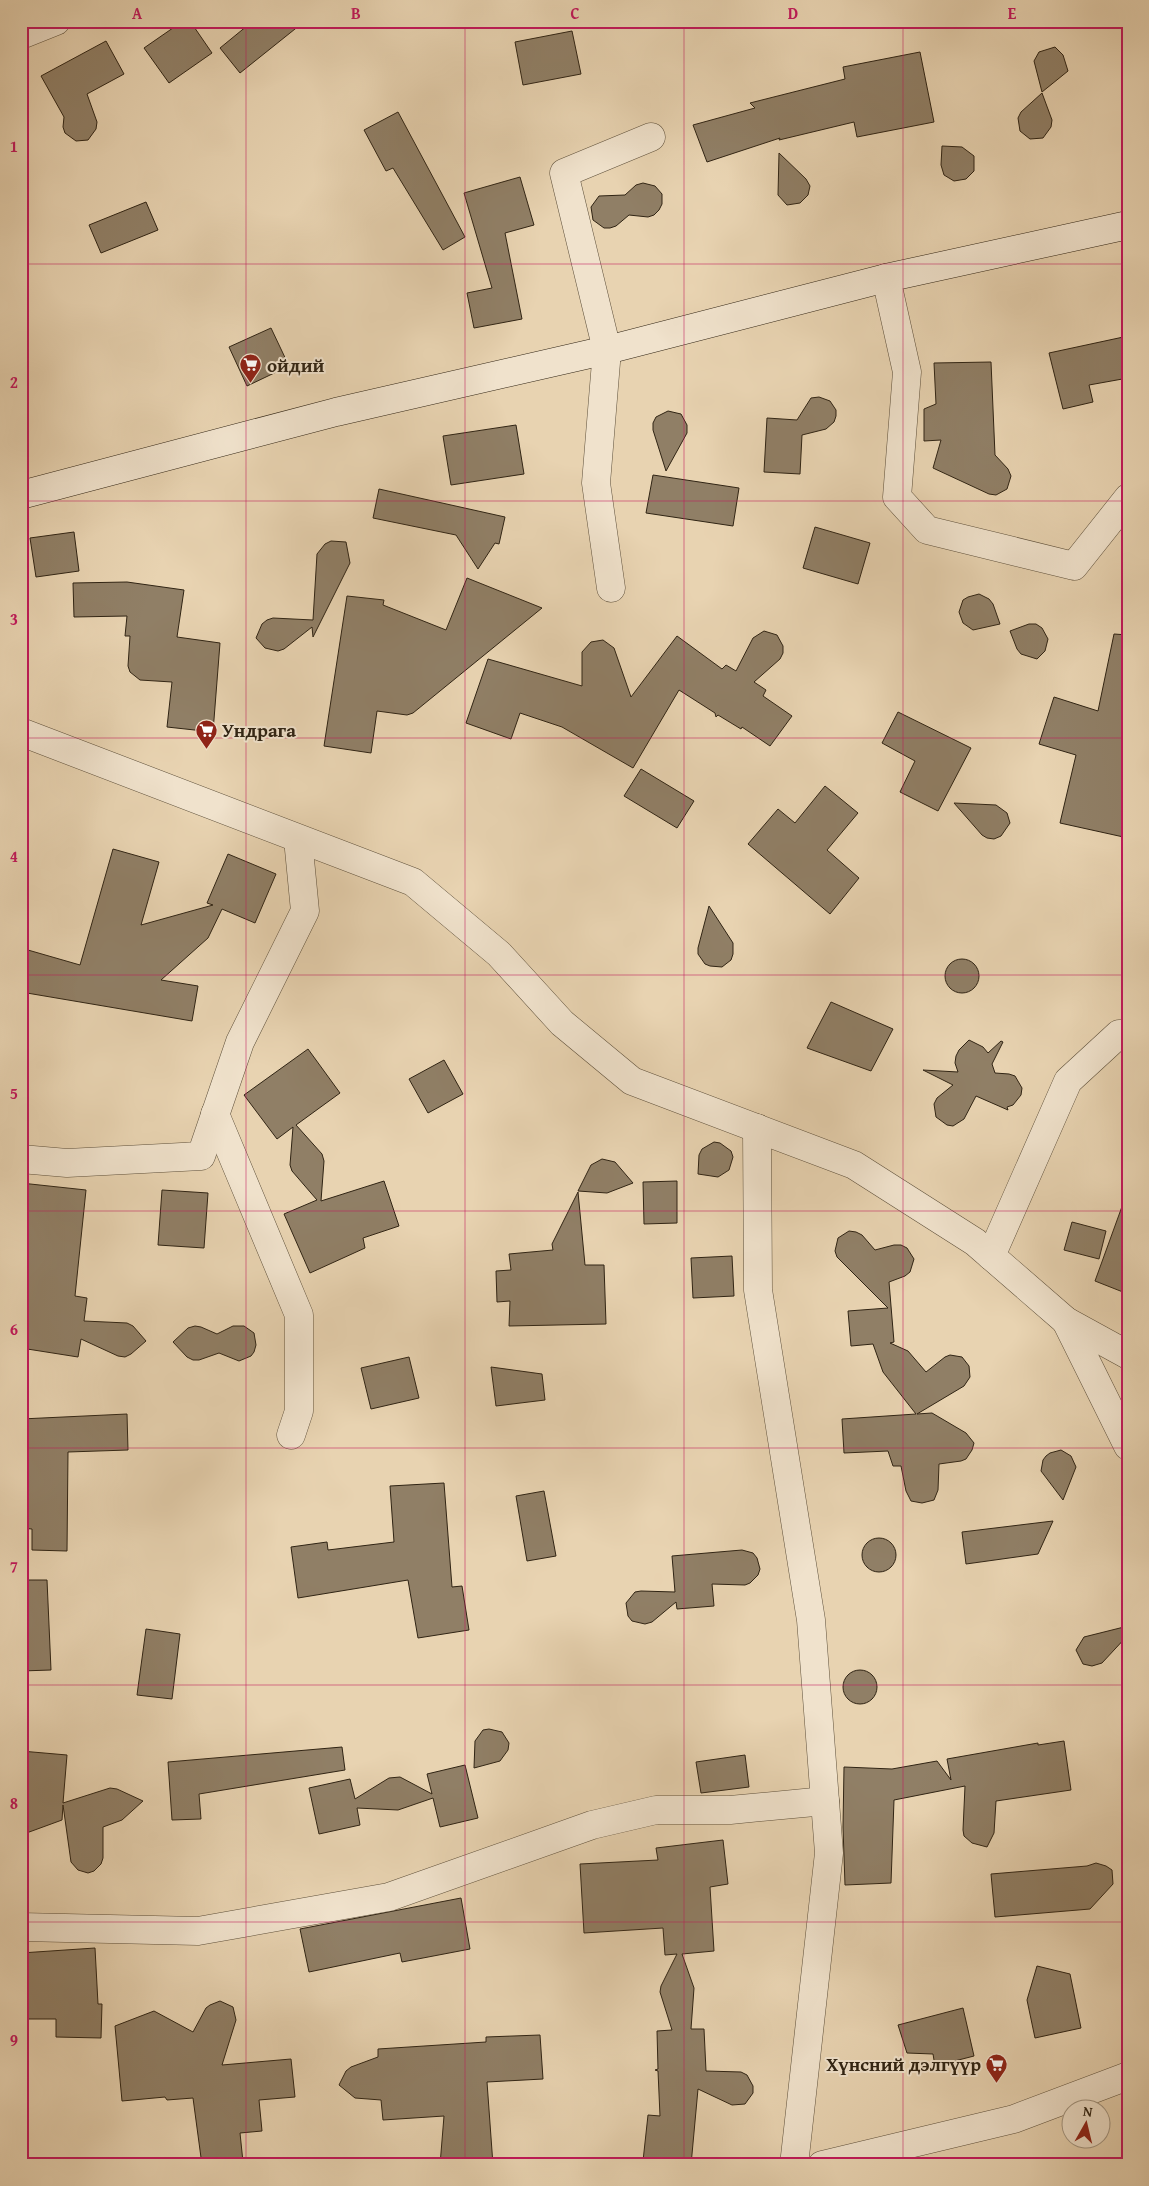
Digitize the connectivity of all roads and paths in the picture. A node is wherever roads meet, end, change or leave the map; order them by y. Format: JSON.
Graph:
{"nodes":[{"id":1,"x":56,"y":21,"type":"edge"},
{"id":2,"x":21,"y":35,"type":"edge"},
{"id":3,"x":651,"y":137,"type":"dead end"},
{"id":4,"x":1128,"y":225,"type":"edge"},
{"id":5,"x":886,"y":278,"type":"junction"},
{"id":6,"x":607,"y":350,"type":"junction"},
{"id":7,"x":21,"y":495,"type":"edge"},
{"id":8,"x":1128,"y":498,"type":"edge"},
{"id":9,"x":611,"y":588,"type":"dead end"},
{"id":10,"x":21,"y":732,"type":"edge"},
{"id":11,"x":298,"y":840,"type":"junction"},
{"id":12,"x":1128,"y":1034,"type":"edge"},
{"id":13,"x":215,"y":1114,"type":"junction"},
{"id":14,"x":757,"y":1128,"type":"junction"},
{"id":15,"x":21,"y":1159,"type":"edge"},
{"id":16,"x":992,"y":1256,"type":"junction"},
{"id":17,"x":1066,"y":1321,"type":"junction"},
{"id":18,"x":1128,"y":1355,"type":"edge"},
{"id":19,"x":291,"y":1435,"type":"dead end"},
{"id":20,"x":1128,"y":1446,"type":"edge"},
{"id":21,"x":825,"y":1801,"type":"junction"},
{"id":22,"x":21,"y":1927,"type":"edge"},
{"id":23,"x":1128,"y":2076,"type":"edge"},
{"id":24,"x":794,"y":2165,"type":"edge"},
{"id":25,"x":822,"y":2165,"type":"edge"}],
"edges":[{"from":1,"to":2,"type":"street"},
{"from":3,"to":6,"type":"street"},
{"from":4,"to":5,"type":"street"},
{"from":5,"to":6,"type":"street"},
{"from":5,"to":8,"type":"street"},
{"from":6,"to":7,"type":"street"},
{"from":6,"to":9,"type":"street"},
{"from":10,"to":11,"type":"street"},
{"from":11,"to":13,"type":"street"},
{"from":11,"to":14,"type":"street"},
{"from":12,"to":16,"type":"street"},
{"from":13,"to":15,"type":"street"},
{"from":13,"to":19,"type":"street"},
{"from":14,"to":16,"type":"street"},
{"from":14,"to":21,"type":"street"},
{"from":16,"to":17,"type":"street"},
{"from":17,"to":18,"type":"street"},
{"from":17,"to":20,"type":"street"},
{"from":21,"to":22,"type":"street"},
{"from":21,"to":24,"type":"street"},
{"from":23,"to":25,"type":"street"}]}
